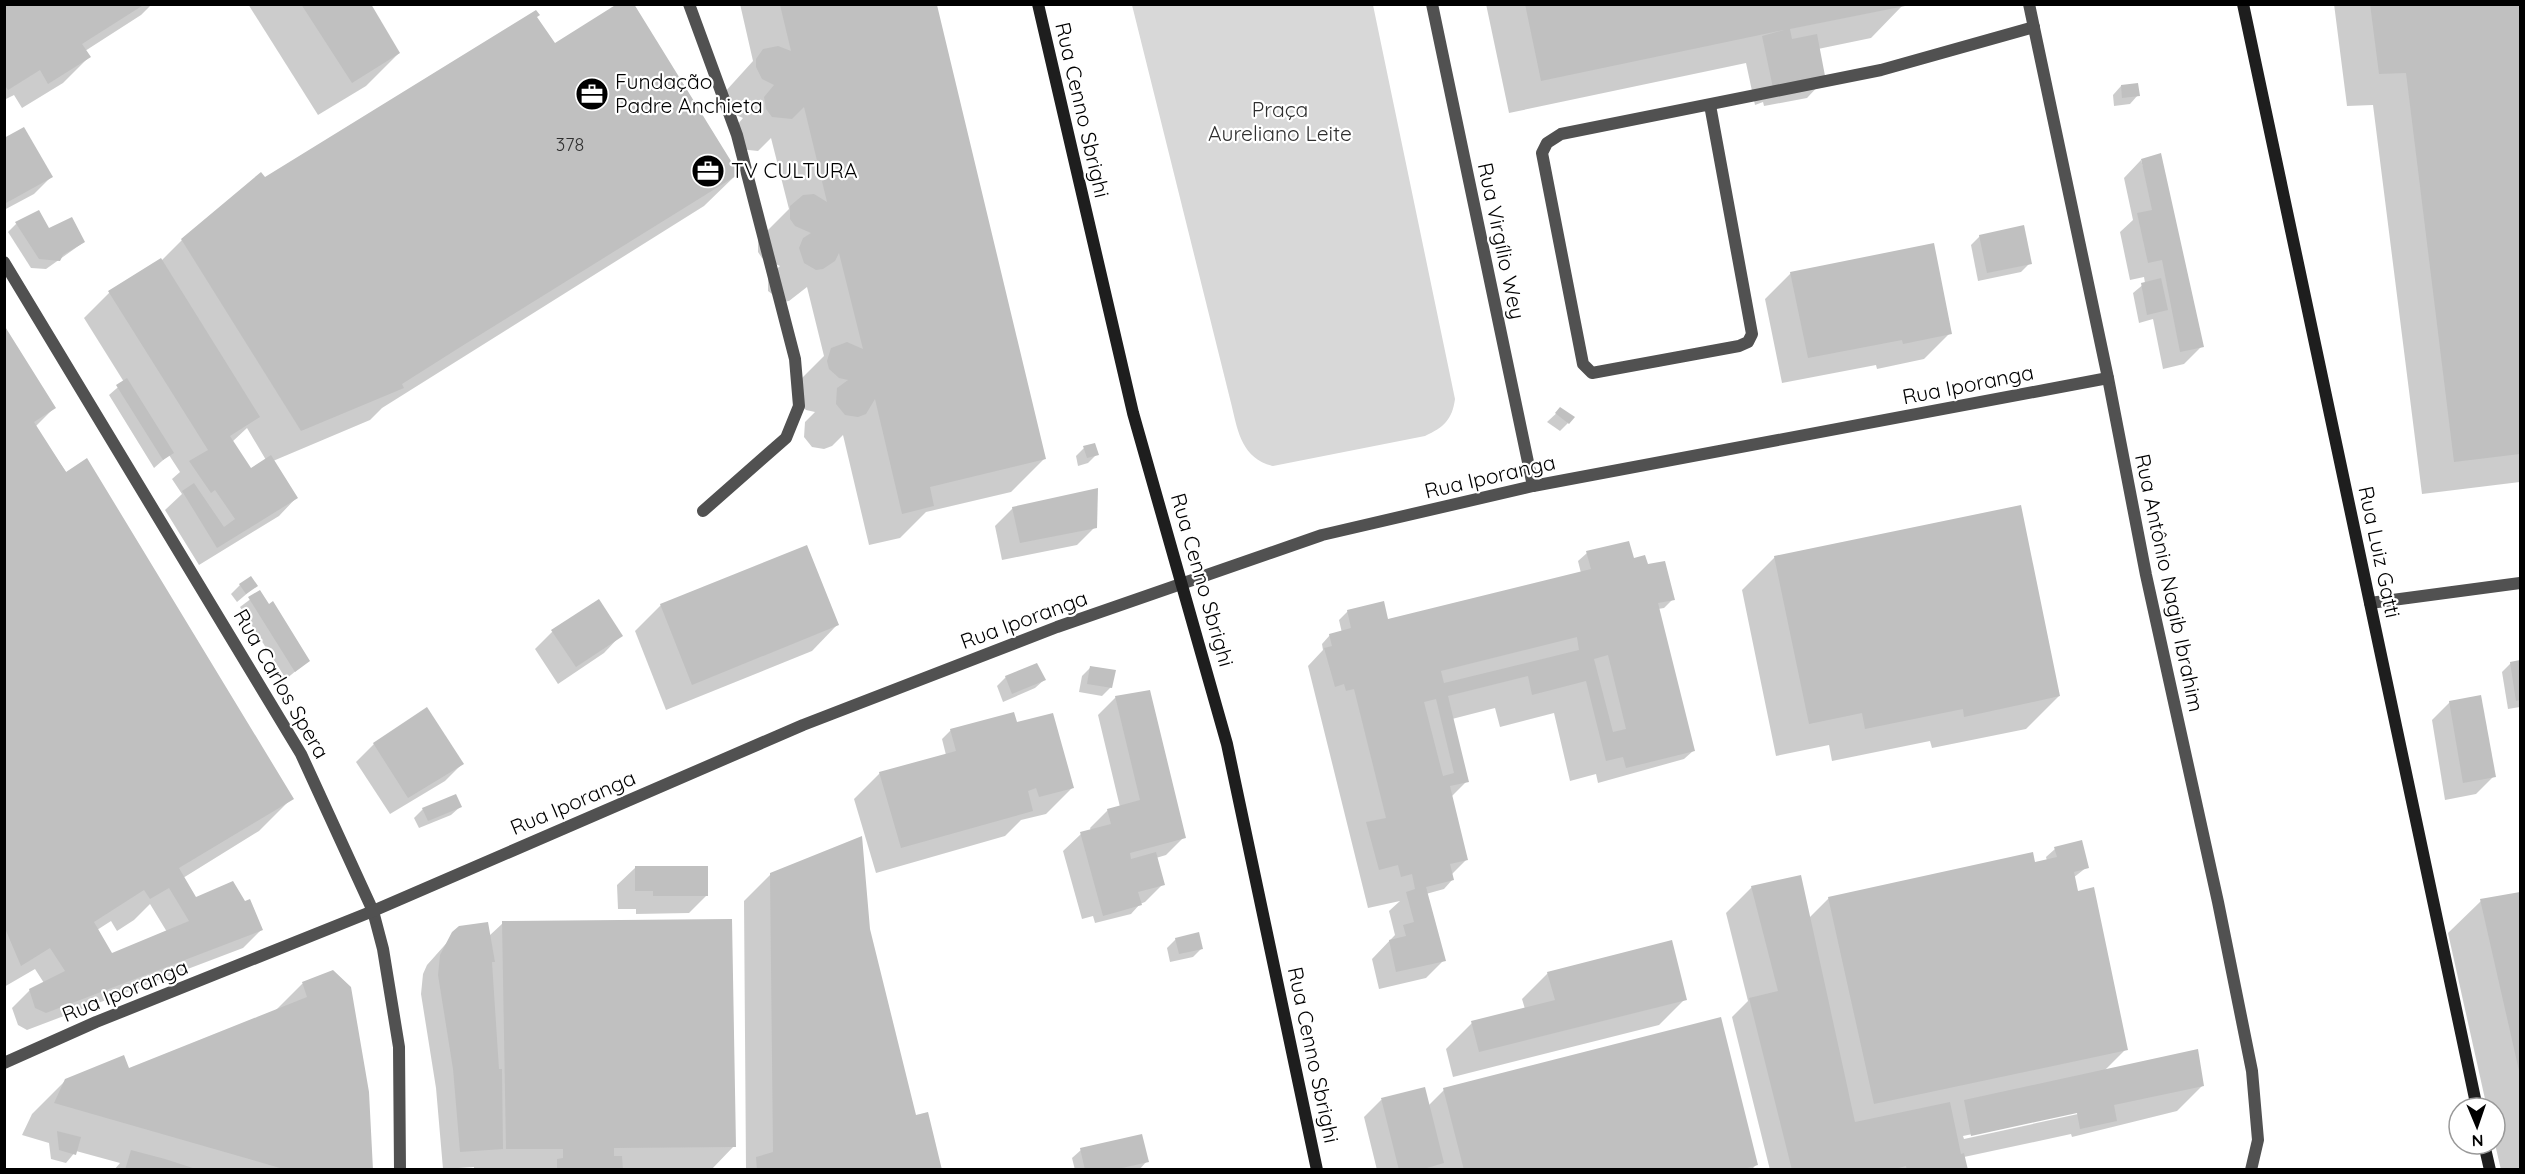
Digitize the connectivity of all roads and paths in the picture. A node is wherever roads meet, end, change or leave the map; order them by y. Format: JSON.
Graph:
{"nodes":[{"id":1,"x":689,"y":4,"type":"edge"},
{"id":2,"x":1038,"y":4,"type":"edge"},
{"id":3,"x":1432,"y":4,"type":"edge"},
{"id":4,"x":2029,"y":4,"type":"edge"},
{"id":5,"x":2243,"y":4,"type":"edge"},
{"id":6,"x":2034,"y":27,"type":"junction"},
{"id":7,"x":1710,"y":105,"type":"junction"},
{"id":8,"x":4,"y":262,"type":"edge"},
{"id":9,"x":2108,"y":378,"type":"junction"},
{"id":10,"x":1533,"y":486,"type":"junction"},
{"id":11,"x":703,"y":511,"type":"dead end"},
{"id":12,"x":2520,"y":583,"type":"edge"},
{"id":13,"x":1184,"y":585,"type":"junction"},
{"id":14,"x":2370,"y":603,"type":"junction"},
{"id":15,"x":373,"y":911,"type":"junction"},
{"id":16,"x":4,"y":1063,"type":"edge"},
{"id":17,"x":2474,"y":1096,"type":"edge"},
{"id":18,"x":400,"y":1170,"type":"edge"},
{"id":19,"x":1317,"y":1170,"type":"edge"},
{"id":20,"x":2252,"y":1170,"type":"edge"}],
"edges":[{"from":1,"to":11,"type":"street"},
{"from":2,"to":13,"type":"street","name":"Rua Cenno Sbrighi"},
{"from":3,"to":10,"type":"street","name":"Rua Virgílio Wey"},
{"from":4,"to":6,"type":"street","name":"Rua Antônio Nagib Ibrahim"},
{"from":5,"to":14,"type":"street","name":"Rua Luiz Gatti"},
{"from":6,"to":7,"type":"street"},
{"from":6,"to":9,"type":"street","name":"Rua Antônio Nagib Ibrahim"},
{"from":7,"to":7,"type":"street"},
{"from":8,"to":15,"type":"street","name":"Rua Carlos Spera"},
{"from":9,"to":10,"type":"street","name":"Rua Iporanga"},
{"from":9,"to":20,"type":"street","name":"Rua Antônio Nagib Ibrahim"},
{"from":10,"to":13,"type":"street","name":"Rua Iporanga"},
{"from":12,"to":14,"type":"street"},
{"from":13,"to":15,"type":"street","name":"Rua Iporanga"},
{"from":13,"to":19,"type":"street","name":"Rua Cenno Sbrighi"},
{"from":14,"to":17,"type":"street","name":"Rua Luiz Gatti"},
{"from":15,"to":16,"type":"street","name":"Rua Iporanga"},
{"from":15,"to":18,"type":"street","name":"Rua Carlos Spera"}]}
